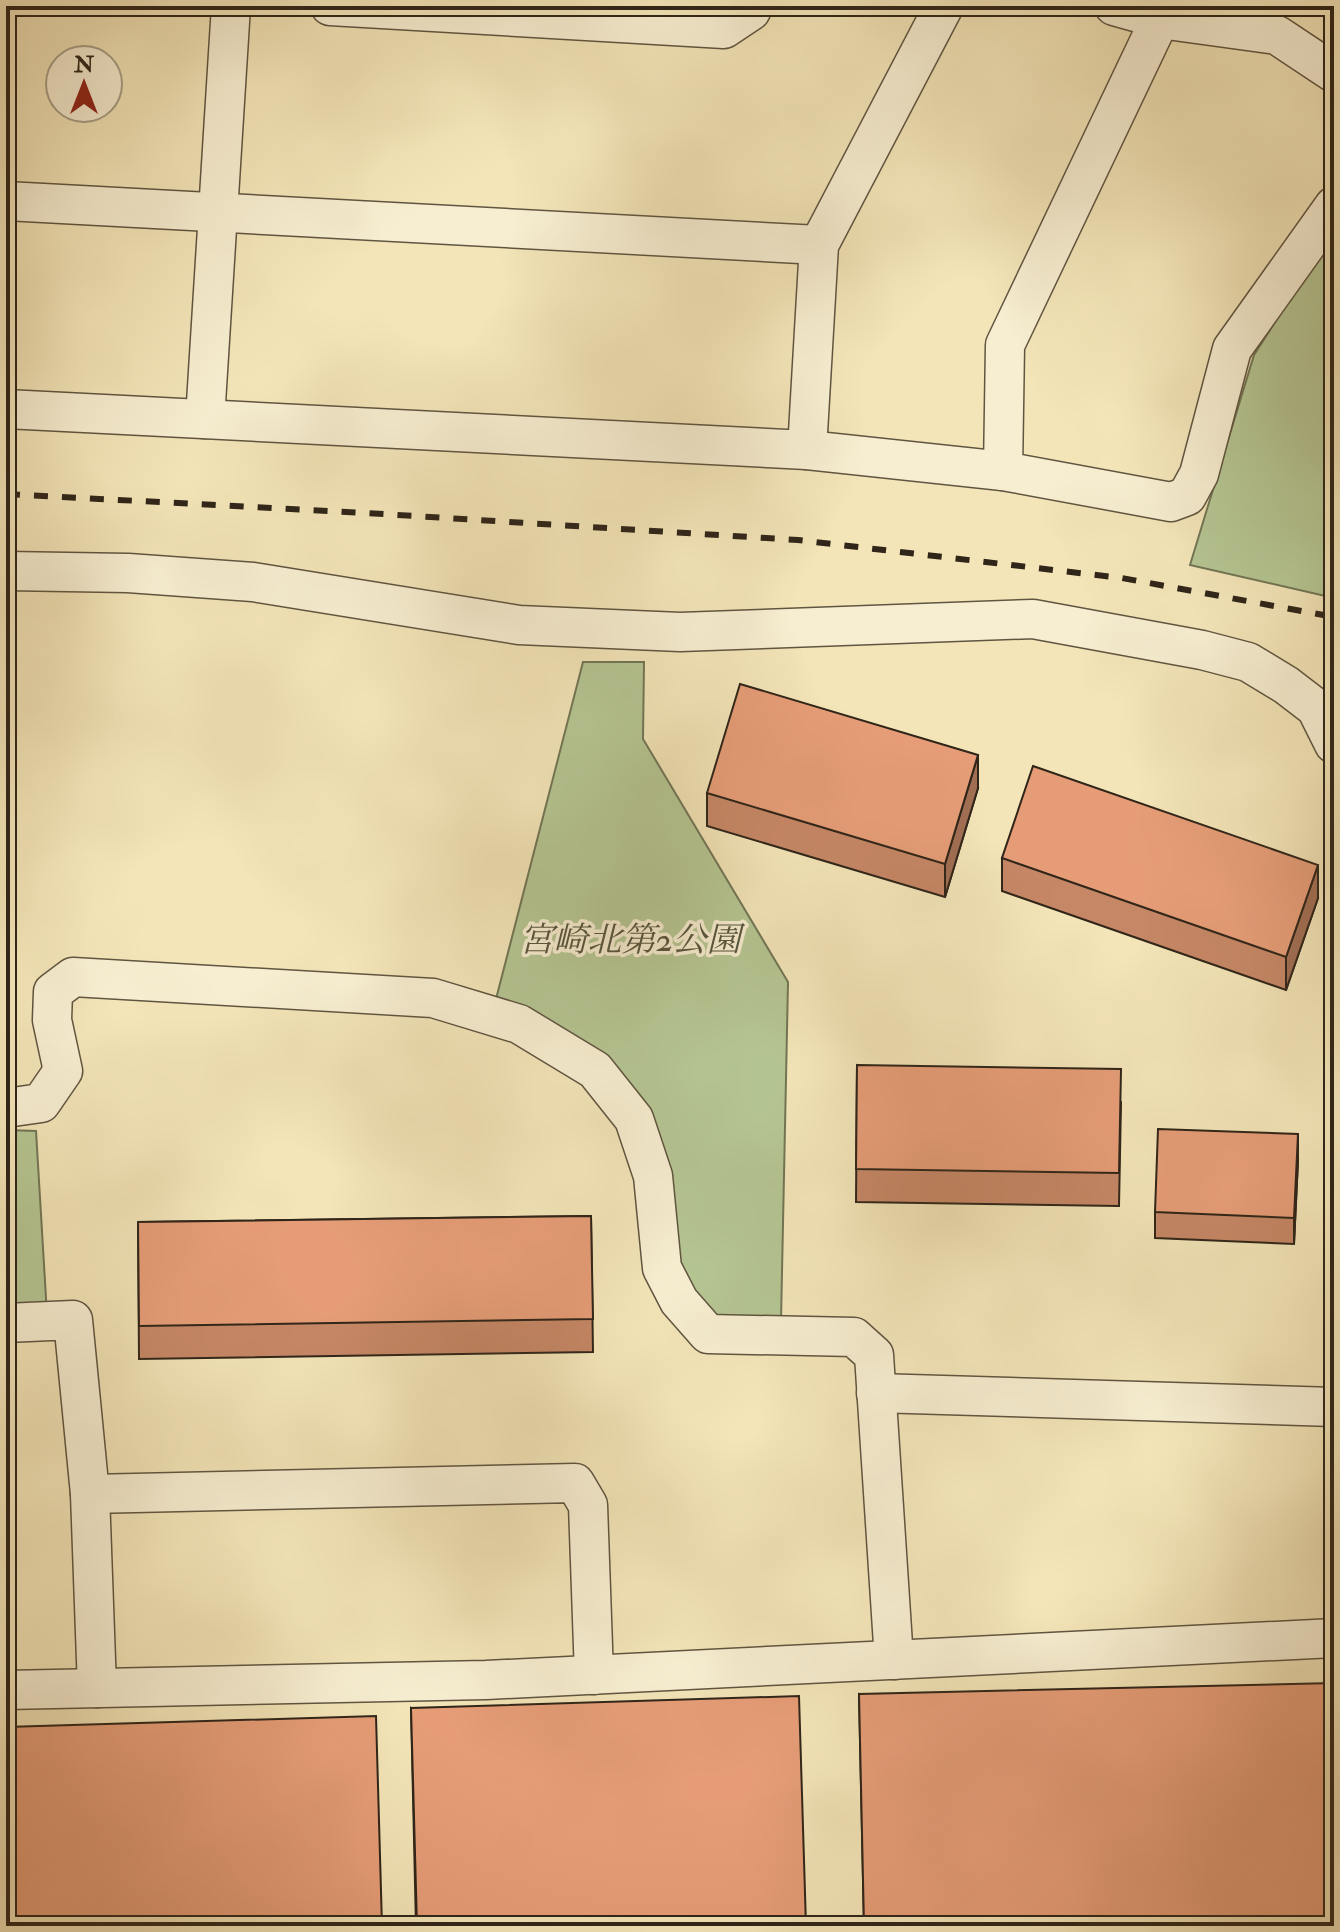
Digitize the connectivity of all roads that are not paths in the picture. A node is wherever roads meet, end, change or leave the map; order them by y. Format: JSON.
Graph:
{"nodes":[{"id":1,"x":231,"y":6,"type":"edge"},
{"id":2,"x":330,"y":6,"type":"edge"},
{"id":3,"x":753,"y":6,"type":"edge"},
{"id":4,"x":944,"y":6,"type":"edge"},
{"id":5,"x":1114,"y":6,"type":"edge"},
{"id":6,"x":1161,"y":12,"type":"edge"},
{"id":7,"x":1334,"y":73,"type":"edge"},
{"id":8,"x":6,"y":201,"type":"edge"},
{"id":9,"x":1334,"y":206,"type":"edge"},
{"id":10,"x":218,"y":212,"type":"junction"},
{"id":11,"x":819,"y":245,"type":"junction"},
{"id":12,"x":6,"y":409,"type":"edge"},
{"id":13,"x":205,"y":419,"type":"junction"},
{"id":14,"x":807,"y":450,"type":"junction"},
{"id":15,"x":1003,"y":471,"type":"junction"},
{"id":16,"x":6,"y":571,"type":"edge"},
{"id":17,"x":1334,"y":744,"type":"edge"},
{"id":18,"x":6,"y":1108,"type":"edge"},
{"id":19,"x":6,"y":1323,"type":"edge"},
{"id":20,"x":876,"y":1393,"type":"junction"},
{"id":21,"x":1334,"y":1407,"type":"edge"},
{"id":22,"x":90,"y":1494,"type":"junction"},
{"id":23,"x":1334,"y":1638,"type":"edge"},
{"id":24,"x":894,"y":1660,"type":"junction"},
{"id":25,"x":594,"y":1675,"type":"junction"},
{"id":26,"x":97,"y":1688,"type":"junction"},
{"id":27,"x":6,"y":1690,"type":"edge"}],
"edges":[{"from":1,"to":10,"type":"street"},
{"from":2,"to":3,"type":"street"},
{"from":4,"to":11,"type":"street"},
{"from":5,"to":6,"type":"street"},
{"from":6,"to":7,"type":"street"},
{"from":6,"to":15,"type":"street"},
{"from":8,"to":10,"type":"street"},
{"from":9,"to":15,"type":"street"},
{"from":10,"to":11,"type":"street"},
{"from":10,"to":13,"type":"street"},
{"from":11,"to":14,"type":"street"},
{"from":12,"to":13,"type":"street"},
{"from":13,"to":14,"type":"street"},
{"from":14,"to":15,"type":"street"},
{"from":16,"to":17,"type":"street"},
{"from":18,"to":20,"type":"street"},
{"from":19,"to":22,"type":"street"},
{"from":20,"to":21,"type":"street"},
{"from":20,"to":24,"type":"street"},
{"from":22,"to":25,"type":"street"},
{"from":22,"to":26,"type":"street"},
{"from":23,"to":24,"type":"street"},
{"from":24,"to":25,"type":"street"},
{"from":25,"to":26,"type":"street"},
{"from":26,"to":27,"type":"street"}]}
